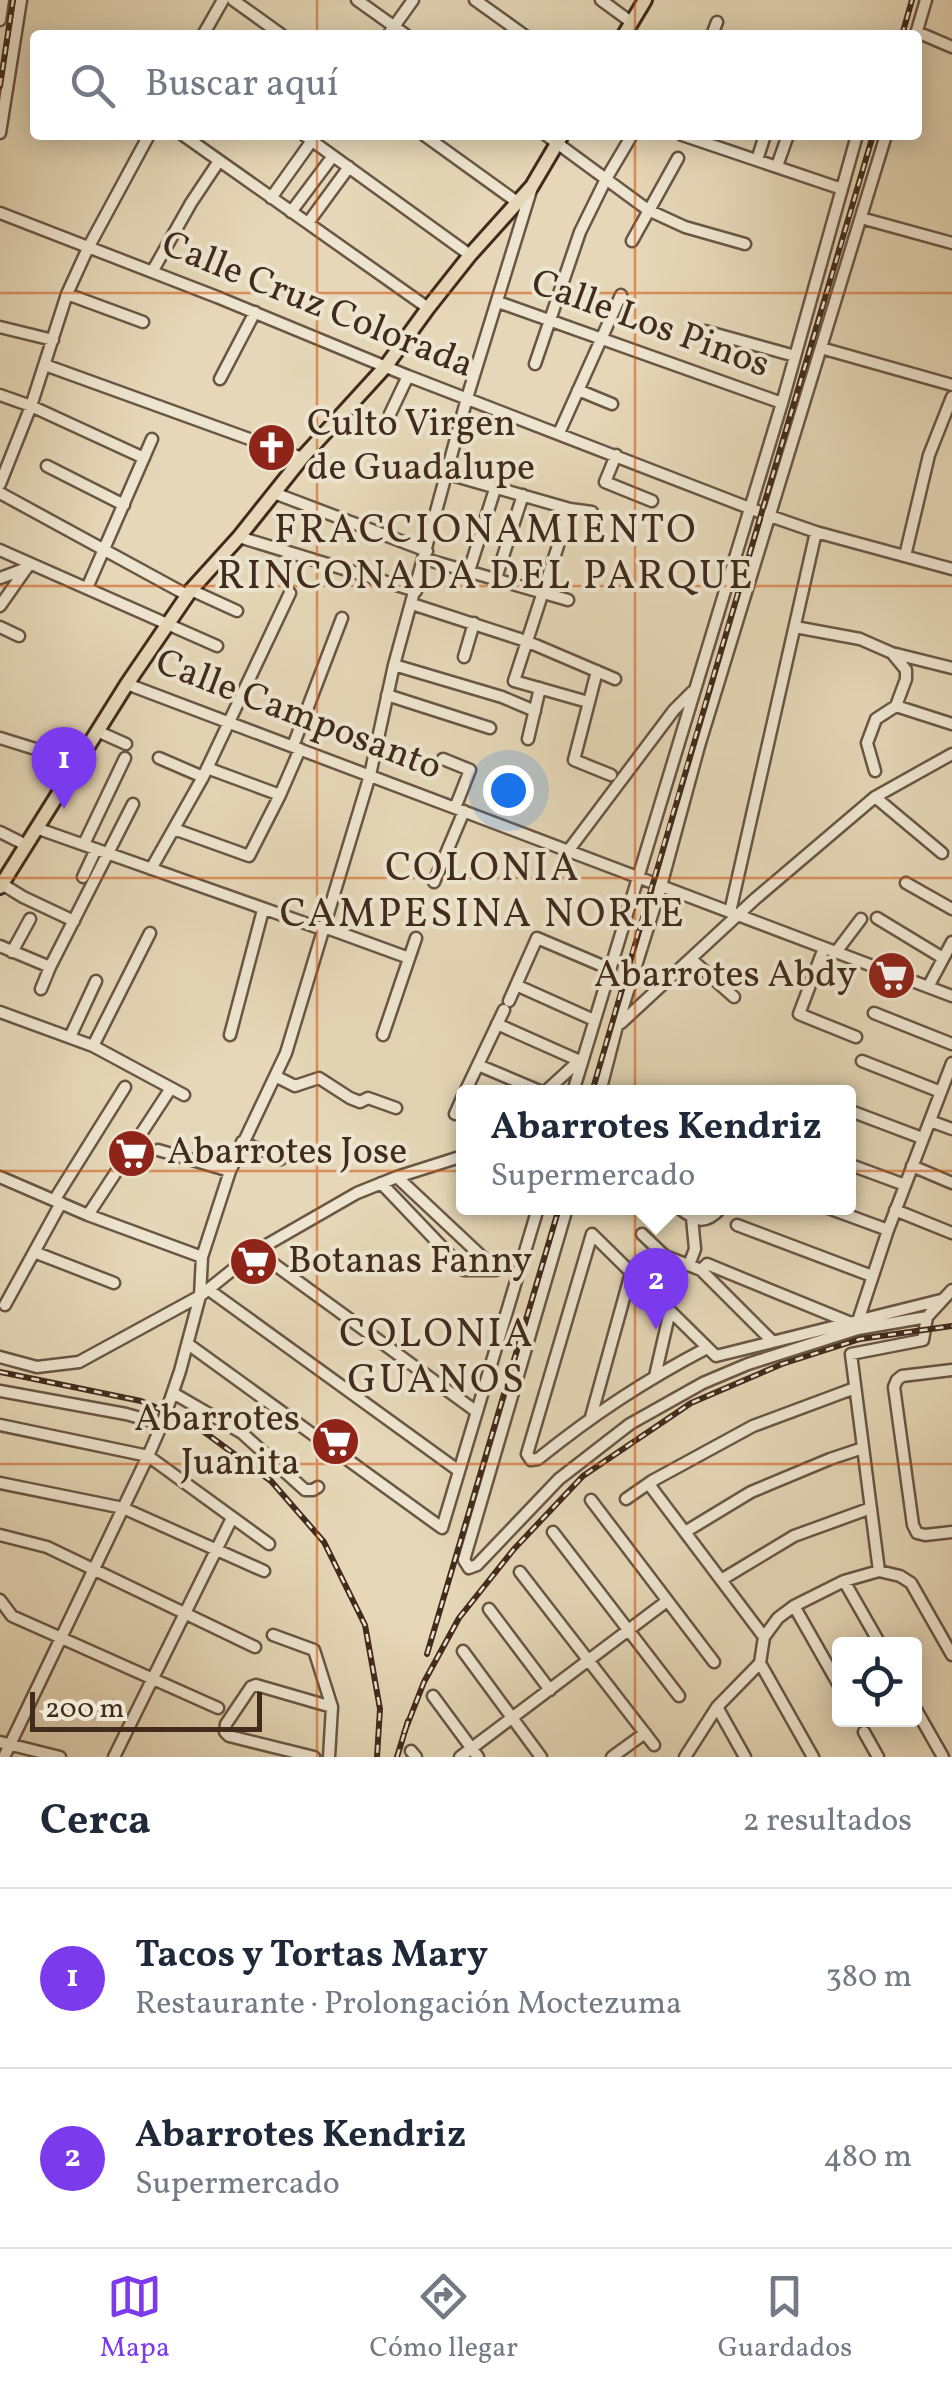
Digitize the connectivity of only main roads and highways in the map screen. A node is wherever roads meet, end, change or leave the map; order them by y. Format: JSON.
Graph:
{"nodes":[{"id":1,"x":645,"y":0,"type":"edge"},
{"id":2,"x":627,"y":30,"type":"edge"},
{"id":3,"x":554,"y":140,"type":"edge"},
{"id":4,"x":1,"y":886,"type":"edge"}],
"edges":[{"from":1,"to":2,"type":"main road"},
{"from":3,"to":4,"type":"main road"}]}
